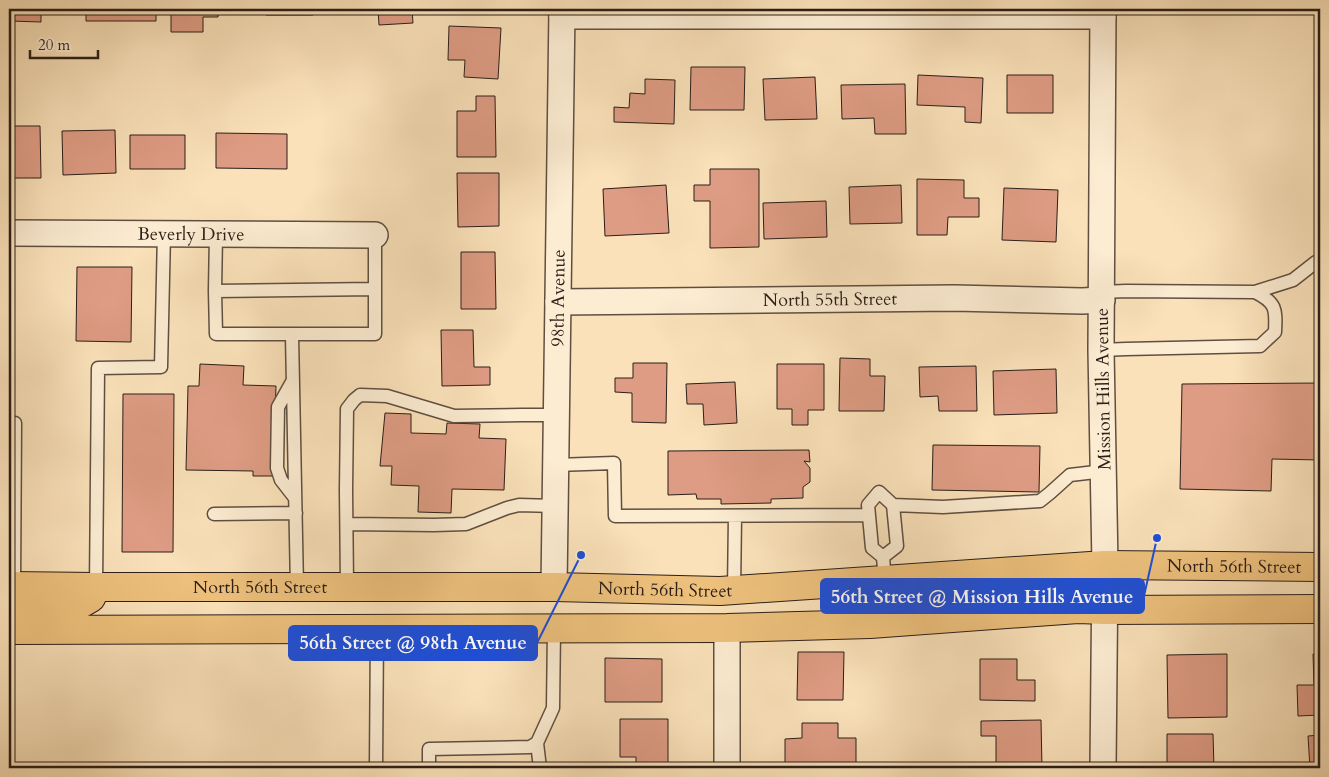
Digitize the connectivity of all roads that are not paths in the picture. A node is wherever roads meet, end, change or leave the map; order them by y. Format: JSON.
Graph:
{"nodes":[{"id":1,"x":562,"y":12,"type":"edge"},
{"id":2,"x":1103,"y":12,"type":"edge"},
{"id":3,"x":164,"y":233,"type":"junction"},
{"id":4,"x":9,"y":234,"type":"edge"},
{"id":5,"x":216,"y":234,"type":"junction"},
{"id":6,"x":375,"y":235,"type":"joint"},
{"id":7,"x":1320,"y":262,"type":"edge"},
{"id":8,"x":375,"y":289,"type":"junction"},
{"id":9,"x":215,"y":291,"type":"junction"},
{"id":10,"x":1256,"y":292,"type":"junction"},
{"id":11,"x":1110,"y":295,"type":"junction"},
{"id":12,"x":558,"y":302,"type":"junction"},
{"id":13,"x":292,"y":335,"type":"junction"},
{"id":14,"x":1101,"y":350,"type":"junction"},
{"id":15,"x":557,"y":415,"type":"junction"},
{"id":16,"x":9,"y":423,"type":"edge"},
{"id":17,"x":556,"y":465,"type":"junction"},
{"id":18,"x":1104,"y":471,"type":"junction"},
{"id":19,"x":893,"y":505,"type":"junction"},
{"id":20,"x":556,"y":506,"type":"junction"},
{"id":21,"x":296,"y":513,"type":"junction"},
{"id":22,"x":214,"y":514,"type":"dead end"},
{"id":23,"x":869,"y":515,"type":"junction"},
{"id":24,"x":735,"y":516,"type":"junction"},
{"id":25,"x":347,"y":524,"type":"junction"},
{"id":26,"x":11,"y":539,"type":"edge"},
{"id":27,"x":1105,"y":565,"type":"junction"},
{"id":28,"x":1320,"y":567,"type":"edge"},
{"id":29,"x":884,"y":569,"type":"junction"},
{"id":30,"x":347,"y":587,"type":"junction"},
{"id":31,"x":554,"y":587,"type":"junction"},
{"id":32,"x":96,"y":588,"type":"junction"},
{"id":33,"x":304,"y":588,"type":"junction"},
{"id":34,"x":734,"y":591,"type":"junction"},
{"id":35,"x":10,"y":594,"type":"edge"},
{"id":36,"x":1320,"y":609,"type":"edge"},
{"id":37,"x":1105,"y":610,"type":"junction"},
{"id":38,"x":554,"y":628,"type":"junction"},
{"id":39,"x":727,"y":628,"type":"junction"},
{"id":40,"x":312,"y":629,"type":"junction"},
{"id":41,"x":377,"y":629,"type":"junction"},
{"id":42,"x":9,"y":630,"type":"edge"},
{"id":43,"x":537,"y":743,"type":"junction"},
{"id":44,"x":376,"y":768,"type":"edge"},
{"id":45,"x":429,"y":768,"type":"edge"},
{"id":46,"x":540,"y":768,"type":"edge"},
{"id":47,"x":727,"y":768,"type":"edge"},
{"id":48,"x":1103,"y":768,"type":"edge"}],
"edges":[{"from":1,"to":2,"type":"street"},
{"from":1,"to":12,"type":"street","name":"98th Avenue"},
{"from":2,"to":11,"type":"street","name":"Mission Hills Avenue"},
{"from":3,"to":4,"type":"street","name":"Beverly Drive"},
{"from":3,"to":5,"type":"street","name":"Beverly Drive"},
{"from":3,"to":32,"type":"lane"},
{"from":5,"to":6,"type":"street","name":"Beverly Drive"},
{"from":5,"to":9,"type":"lane"},
{"from":6,"to":8,"type":"lane"},
{"from":7,"to":10,"type":"lane"},
{"from":8,"to":9,"type":"lane"},
{"from":8,"to":13,"type":"lane"},
{"from":9,"to":13,"type":"lane"},
{"from":10,"to":11,"type":"lane"},
{"from":10,"to":14,"type":"lane"},
{"from":11,"to":12,"type":"street","name":"North 55th Street"},
{"from":11,"to":14,"type":"street","name":"Mission Hills Avenue"},
{"from":12,"to":15,"type":"street","name":"98th Avenue"},
{"from":13,"to":21,"type":"lane"},
{"from":14,"to":18,"type":"street","name":"Mission Hills Avenue"},
{"from":15,"to":17,"type":"street","name":"98th Avenue"},
{"from":15,"to":25,"type":"lane"},
{"from":16,"to":26,"type":"lane"},
{"from":17,"to":20,"type":"street","name":"98th Avenue"},
{"from":17,"to":24,"type":"lane"},
{"from":18,"to":19,"type":"lane"},
{"from":18,"to":27,"type":"street","name":"Mission Hills Avenue"},
{"from":19,"to":23,"type":"lane"},
{"from":19,"to":29,"type":"lane"},
{"from":20,"to":25,"type":"lane"},
{"from":20,"to":31,"type":"street","name":"98th Avenue"},
{"from":21,"to":22,"type":"lane"},
{"from":21,"to":33,"type":"lane"},
{"from":23,"to":24,"type":"lane"},
{"from":23,"to":29,"type":"lane"},
{"from":24,"to":34,"type":"lane"},
{"from":25,"to":30,"type":"lane"},
{"from":26,"to":35,"type":"lane"},
{"from":27,"to":28,"type":"main road","name":"North 56th Street"},
{"from":27,"to":29,"type":"main road","name":"North 56th Street"},
{"from":27,"to":37,"type":"street","name":"Mission Hills Avenue"},
{"from":29,"to":34,"type":"main road","name":"North 56th Street"},
{"from":30,"to":31,"type":"main road","name":"North 56th Street"},
{"from":30,"to":33,"type":"main road","name":"North 56th Street"},
{"from":31,"to":34,"type":"main road","name":"North 56th Street"},
{"from":31,"to":38,"type":"main road"},
{"from":32,"to":33,"type":"main road","name":"North 56th Street"},
{"from":32,"to":35,"type":"main road"},
{"from":33,"to":40,"type":"main road"},
{"from":36,"to":37,"type":"main road"},
{"from":37,"to":39,"type":"main road"},
{"from":37,"to":48,"type":"street","name":"Mission Hills Avenue"},
{"from":38,"to":39,"type":"main road"},
{"from":38,"to":41,"type":"main road"},
{"from":38,"to":43,"type":"lane"},
{"from":39,"to":47,"type":"street"},
{"from":40,"to":41,"type":"main road"},
{"from":40,"to":42,"type":"main road"},
{"from":41,"to":44,"type":"lane"},
{"from":43,"to":45,"type":"lane"},
{"from":43,"to":46,"type":"lane"}]}
